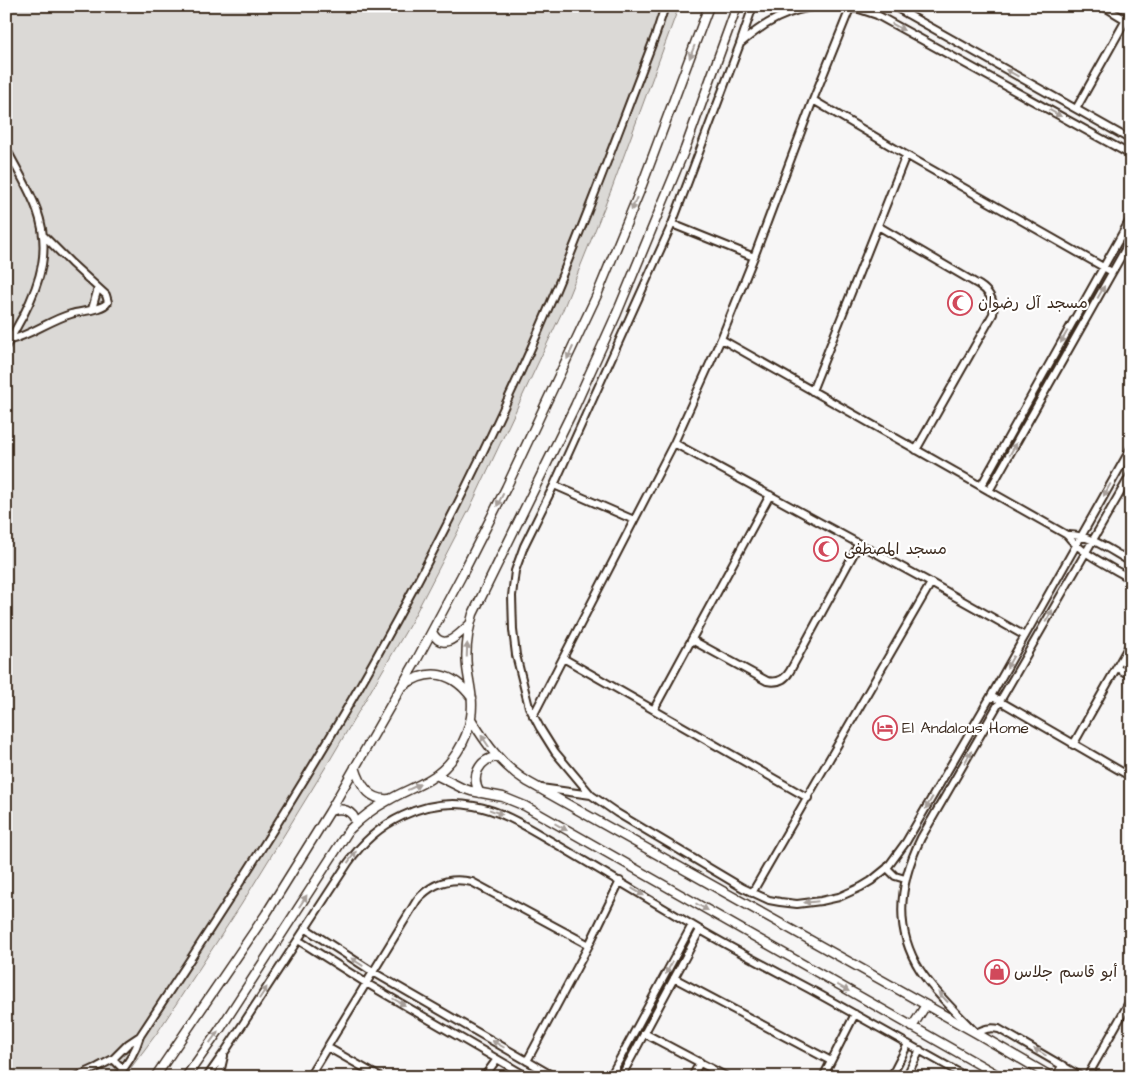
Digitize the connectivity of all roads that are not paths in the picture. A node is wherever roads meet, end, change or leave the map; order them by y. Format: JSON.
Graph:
{"nodes":[{"id":1,"x":665,"y":6,"type":"edge"},
{"id":2,"x":709,"y":6,"type":"edge"},
{"id":3,"x":737,"y":6,"type":"edge"},
{"id":4,"x":753,"y":6,"type":"edge"},
{"id":5,"x":820,"y":6,"type":"edge"},
{"id":6,"x":836,"y":6,"type":"edge"},
{"id":7,"x":893,"y":6,"type":"edge"},
{"id":8,"x":912,"y":6,"type":"edge"},
{"id":9,"x":1103,"y":6,"type":"edge"},
{"id":10,"x":850,"y":7,"type":"edge"},
{"id":11,"x":1131,"y":11,"type":"edge"},
{"id":12,"x":907,"y":14,"type":"junction"},
{"id":13,"x":1126,"y":20,"type":"junction"},
{"id":14,"x":740,"y":44,"type":"junction"},
{"id":15,"x":1042,"y":90,"type":"junction"},
{"id":16,"x":812,"y":100,"type":"junction"},
{"id":17,"x":1035,"y":102,"type":"junction"},
{"id":18,"x":1076,"y":109,"type":"junction"},
{"id":19,"x":1131,"y":140,"type":"edge"},
{"id":20,"x":6,"y":148,"type":"edge"},
{"id":21,"x":906,"y":155,"type":"junction"},
{"id":22,"x":1131,"y":155,"type":"edge"},
{"id":23,"x":1131,"y":218,"type":"edge"},
{"id":24,"x":672,"y":224,"type":"junction"},
{"id":25,"x":878,"y":226,"type":"junction"},
{"id":26,"x":43,"y":235,"type":"junction"},
{"id":27,"x":1131,"y":239,"type":"edge"},
{"id":28,"x":754,"y":257,"type":"junction"},
{"id":29,"x":1104,"y":267,"type":"junction"},
{"id":30,"x":1112,"y":272,"type":"junction"},
{"id":31,"x":98,"y":288,"type":"junction"},
{"id":32,"x":92,"y":309,"type":"junction"},
{"id":33,"x":721,"y":339,"type":"junction"},
{"id":34,"x":8,"y":343,"type":"edge"},
{"id":35,"x":812,"y":390,"type":"junction"},
{"id":36,"x":674,"y":443,"type":"junction"},
{"id":37,"x":1131,"y":448,"type":"edge"},
{"id":38,"x":916,"y":450,"type":"junction"},
{"id":39,"x":1131,"y":474,"type":"edge"},
{"id":40,"x":554,"y":485,"type":"junction"},
{"id":41,"x":981,"y":486,"type":"junction"},
{"id":42,"x":989,"y":491,"type":"junction"},
{"id":43,"x":770,"y":495,"type":"junction"},
{"id":44,"x":634,"y":520,"type":"junction"},
{"id":45,"x":1067,"y":535,"type":"junction"},
{"id":46,"x":1081,"y":536,"type":"junction"},
{"id":47,"x":1092,"y":540,"type":"junction"},
{"id":48,"x":859,"y":544,"type":"junction"},
{"id":49,"x":1076,"y":545,"type":"junction"},
{"id":50,"x":1086,"y":552,"type":"junction"},
{"id":51,"x":1131,"y":562,"type":"edge"},
{"id":52,"x":1131,"y":579,"type":"edge"},
{"id":53,"x":932,"y":583,"type":"junction"},
{"id":54,"x":470,"y":624,"type":"junction"},
{"id":55,"x":432,"y":632,"type":"junction"},
{"id":56,"x":1025,"y":636,"type":"junction"},
{"id":57,"x":692,"y":640,"type":"junction"},
{"id":58,"x":1131,"y":642,"type":"edge"},
{"id":59,"x":563,"y":658,"type":"junction"},
{"id":60,"x":1117,"y":668,"type":"junction"},
{"id":61,"x":1131,"y":676,"type":"edge"},
{"id":62,"x":402,"y":686,"type":"junction"},
{"id":63,"x":991,"y":696,"type":"junction"},
{"id":64,"x":472,"y":698,"type":"junction"},
{"id":65,"x":1000,"y":702,"type":"junction"},
{"id":66,"x":654,"y":710,"type":"junction"},
{"id":67,"x":534,"y":716,"type":"junction"},
{"id":68,"x":471,"y":718,"type":"junction"},
{"id":69,"x":1073,"y":744,"type":"junction"},
{"id":70,"x":497,"y":757,"type":"junction"},
{"id":71,"x":355,"y":767,"type":"junction"},
{"id":72,"x":436,"y":775,"type":"junction"},
{"id":73,"x":1131,"y":777,"type":"edge"},
{"id":74,"x":537,"y":787,"type":"junction"},
{"id":75,"x":480,"y":793,"type":"junction"},
{"id":76,"x":591,"y":795,"type":"junction"},
{"id":77,"x":808,"y":798,"type":"junction"},
{"id":78,"x":389,"y":799,"type":"junction"},
{"id":79,"x":330,"y":811,"type":"junction"},
{"id":80,"x":356,"y":823,"type":"junction"},
{"id":81,"x":887,"y":868,"type":"junction"},
{"id":82,"x":905,"y":879,"type":"junction"},
{"id":83,"x":620,"y":881,"type":"junction"},
{"id":84,"x":752,"y":893,"type":"junction"},
{"id":85,"x":692,"y":925,"type":"junction"},
{"id":86,"x":305,"y":928,"type":"junction"},
{"id":87,"x":700,"y":930,"type":"junction"},
{"id":88,"x":298,"y":940,"type":"junction"},
{"id":89,"x":589,"y":945,"type":"junction"},
{"id":90,"x":373,"y":972,"type":"junction"},
{"id":91,"x":674,"y":978,"type":"junction"},
{"id":92,"x":366,"y":983,"type":"junction"},
{"id":93,"x":1130,"y":1003,"type":"edge"},
{"id":94,"x":926,"y":1005,"type":"junction"},
{"id":95,"x":855,"y":1014,"type":"junction"},
{"id":96,"x":912,"y":1027,"type":"junction"},
{"id":97,"x":644,"y":1033,"type":"junction"},
{"id":98,"x":976,"y":1033,"type":"junction"},
{"id":99,"x":140,"y":1036,"type":"junction"},
{"id":100,"x":908,"y":1044,"type":"junction"},
{"id":101,"x":327,"y":1047,"type":"junction"},
{"id":102,"x":226,"y":1050,"type":"junction"},
{"id":103,"x":920,"y":1050,"type":"junction"},
{"id":104,"x":520,"y":1057,"type":"junction"},
{"id":105,"x":112,"y":1059,"type":"junction"},
{"id":106,"x":497,"y":1059,"type":"junction"},
{"id":107,"x":527,"y":1061,"type":"junction"},
{"id":108,"x":831,"y":1061,"type":"junction"},
{"id":109,"x":700,"y":1062,"type":"junction"},
{"id":110,"x":1063,"y":1066,"type":"junction"},
{"id":111,"x":514,"y":1068,"type":"junction"},
{"id":112,"x":123,"y":1069,"type":"junction"},
{"id":113,"x":76,"y":1077,"type":"edge"},
{"id":114,"x":117,"y":1077,"type":"edge"},
{"id":115,"x":155,"y":1077,"type":"edge"},
{"id":116,"x":186,"y":1077,"type":"edge"},
{"id":117,"x":207,"y":1077,"type":"edge"},
{"id":118,"x":219,"y":1077,"type":"edge"},
{"id":119,"x":309,"y":1077,"type":"edge"},
{"id":120,"x":380,"y":1077,"type":"edge"},
{"id":121,"x":484,"y":1077,"type":"edge"},
{"id":122,"x":528,"y":1077,"type":"edge"},
{"id":123,"x":555,"y":1077,"type":"edge"},
{"id":124,"x":610,"y":1077,"type":"edge"},
{"id":125,"x":620,"y":1077,"type":"edge"},
{"id":126,"x":692,"y":1077,"type":"edge"},
{"id":127,"x":727,"y":1077,"type":"edge"},
{"id":128,"x":822,"y":1077,"type":"edge"},
{"id":129,"x":891,"y":1077,"type":"edge"},
{"id":130,"x":906,"y":1077,"type":"edge"},
{"id":131,"x":967,"y":1077,"type":"edge"},
{"id":132,"x":1001,"y":1077,"type":"edge"},
{"id":133,"x":1052,"y":1077,"type":"edge"},
{"id":134,"x":1057,"y":1077,"type":"edge"},
{"id":135,"x":1082,"y":1077,"type":"edge"},
{"id":136,"x":1087,"y":1077,"type":"edge"}],
"edges":[{"from":1,"to":99,"type":"street"},
{"from":2,"to":55,"type":"street","one_way":true},
{"from":3,"to":54,"type":"street"},
{"from":4,"to":14,"type":"street"},
{"from":5,"to":14,"type":"street"},
{"from":6,"to":10,"type":"street"},
{"from":7,"to":12,"type":"street"},
{"from":8,"to":12,"type":"street"},
{"from":9,"to":13,"type":"street"},
{"from":10,"to":16,"type":"street"},
{"from":10,"to":17,"type":"street","one_way":true},
{"from":11,"to":13,"type":"street"},
{"from":15,"to":12,"type":"street","one_way":true},
{"from":13,"to":18,"type":"street"},
{"from":14,"to":24,"type":"street"},
{"from":15,"to":17,"type":"street"},
{"from":15,"to":18,"type":"street"},
{"from":16,"to":21,"type":"street"},
{"from":16,"to":28,"type":"street"},
{"from":17,"to":22,"type":"street","one_way":true},
{"from":18,"to":19,"type":"street"},
{"from":20,"to":26,"type":"street"},
{"from":21,"to":25,"type":"street"},
{"from":21,"to":29,"type":"street"},
{"from":23,"to":29,"type":"street"},
{"from":24,"to":28,"type":"street"},
{"from":24,"to":40,"type":"street"},
{"from":25,"to":35,"type":"street"},
{"from":25,"to":38,"type":"street"},
{"from":26,"to":31,"type":"street"},
{"from":26,"to":34,"type":"street"},
{"from":27,"to":30,"type":"street"},
{"from":28,"to":33,"type":"street"},
{"from":29,"to":30,"type":"street"},
{"from":29,"to":41,"type":"street","one_way":true},
{"from":42,"to":30,"type":"street","one_way":true},
{"from":31,"to":32,"type":"street"},
{"from":31,"to":32,"type":"street"},
{"from":32,"to":34,"type":"street"},
{"from":33,"to":35,"type":"street"},
{"from":33,"to":36,"type":"street"},
{"from":35,"to":38,"type":"street"},
{"from":36,"to":43,"type":"street"},
{"from":36,"to":44,"type":"street"},
{"from":37,"to":46,"type":"street","one_way":true},
{"from":38,"to":41,"type":"street"},
{"from":39,"to":47,"type":"street"},
{"from":40,"to":44,"type":"street"},
{"from":40,"to":67,"type":"street"},
{"from":41,"to":42,"type":"street"},
{"from":42,"to":45,"type":"street"},
{"from":43,"to":48,"type":"street"},
{"from":43,"to":57,"type":"street"},
{"from":44,"to":59,"type":"street"},
{"from":45,"to":46,"type":"street"},
{"from":45,"to":49,"type":"street"},
{"from":46,"to":47,"type":"street"},
{"from":46,"to":49,"type":"street"},
{"from":47,"to":50,"type":"street"},
{"from":47,"to":51,"type":"street"},
{"from":48,"to":53,"type":"street"},
{"from":48,"to":57,"type":"street"},
{"from":49,"to":50,"type":"street"},
{"from":49,"to":56,"type":"street"},
{"from":50,"to":52,"type":"street"},
{"from":65,"to":50,"type":"street","one_way":true},
{"from":53,"to":56,"type":"street"},
{"from":53,"to":77,"type":"street"},
{"from":54,"to":55,"type":"street"},
{"from":64,"to":54,"type":"street","one_way":true},
{"from":55,"to":62,"type":"street"},
{"from":56,"to":63,"type":"street","one_way":true},
{"from":57,"to":66,"type":"street"},
{"from":58,"to":60,"type":"street"},
{"from":59,"to":66,"type":"street"},
{"from":59,"to":67,"type":"street"},
{"from":60,"to":61,"type":"street"},
{"from":60,"to":69,"type":"street"},
{"from":62,"to":64,"type":"street"},
{"from":62,"to":71,"type":"street"},
{"from":63,"to":65,"type":"street"},
{"from":63,"to":81,"type":"street","one_way":true},
{"from":64,"to":68,"type":"street"},
{"from":65,"to":69,"type":"street"},
{"from":82,"to":65,"type":"street","one_way":true},
{"from":66,"to":77,"type":"street"},
{"from":67,"to":76,"type":"street"},
{"from":70,"to":68,"type":"street","one_way":true},
{"from":68,"to":72,"type":"street"},
{"from":69,"to":73,"type":"street"},
{"from":70,"to":74,"type":"street"},
{"from":70,"to":75,"type":"street"},
{"from":71,"to":78,"type":"street"},
{"from":71,"to":79,"type":"street"},
{"from":72,"to":75,"type":"street"},
{"from":78,"to":72,"type":"street","one_way":true},
{"from":74,"to":76,"type":"street"},
{"from":74,"to":94,"type":"street"},
{"from":75,"to":96,"type":"street","one_way":true},
{"from":76,"to":84,"type":"street"},
{"from":77,"to":84,"type":"street"},
{"from":78,"to":80,"type":"street"},
{"from":79,"to":80,"type":"street"},
{"from":79,"to":115,"type":"street"},
{"from":116,"to":80,"type":"street","one_way":true},
{"from":81,"to":82,"type":"street"},
{"from":81,"to":84,"type":"street","one_way":true},
{"from":98,"to":82,"type":"street","one_way":true},
{"from":83,"to":85,"type":"street","one_way":true},
{"from":86,"to":83,"type":"street","one_way":true},
{"from":83,"to":89,"type":"street"},
{"from":85,"to":87,"type":"street"},
{"from":85,"to":124,"type":"street","one_way":true},
{"from":86,"to":88,"type":"street"},
{"from":90,"to":86,"type":"street","one_way":true},
{"from":87,"to":91,"type":"street"},
{"from":87,"to":95,"type":"street"},
{"from":88,"to":92,"type":"street"},
{"from":102,"to":88,"type":"street","one_way":true},
{"from":89,"to":90,"type":"street"},
{"from":89,"to":107,"type":"street"},
{"from":90,"to":92,"type":"street"},
{"from":104,"to":90,"type":"street","one_way":true},
{"from":91,"to":97,"type":"street"},
{"from":91,"to":108,"type":"street"},
{"from":92,"to":101,"type":"street"},
{"from":92,"to":106,"type":"street","one_way":true},
{"from":93,"to":136,"type":"street"},
{"from":94,"to":96,"type":"street"},
{"from":94,"to":98,"type":"street"},
{"from":95,"to":100,"type":"street"},
{"from":95,"to":108,"type":"street"},
{"from":96,"to":132,"type":"street"},
{"from":97,"to":109,"type":"street"},
{"from":97,"to":125,"type":"street"},
{"from":110,"to":98,"type":"street","one_way":true},
{"from":98,"to":133,"type":"street"},
{"from":99,"to":105,"type":"street"},
{"from":99,"to":112,"type":"street"},
{"from":100,"to":103,"type":"street"},
{"from":100,"to":129,"type":"street"},
{"from":101,"to":119,"type":"street"},
{"from":101,"to":120,"type":"street"},
{"from":102,"to":117,"type":"street"},
{"from":102,"to":118,"type":"street"},
{"from":103,"to":130,"type":"street"},
{"from":103,"to":131,"type":"street"},
{"from":104,"to":107,"type":"street"},
{"from":104,"to":111,"type":"street"},
{"from":105,"to":112,"type":"street"},
{"from":105,"to":113,"type":"street"},
{"from":106,"to":111,"type":"street"},
{"from":106,"to":121,"type":"street"},
{"from":107,"to":123,"type":"street"},
{"from":108,"to":128,"type":"street"},
{"from":109,"to":126,"type":"street"},
{"from":109,"to":127,"type":"street"},
{"from":110,"to":134,"type":"street"},
{"from":110,"to":135,"type":"street"},
{"from":111,"to":122,"type":"street"},
{"from":112,"to":114,"type":"street"}]}
